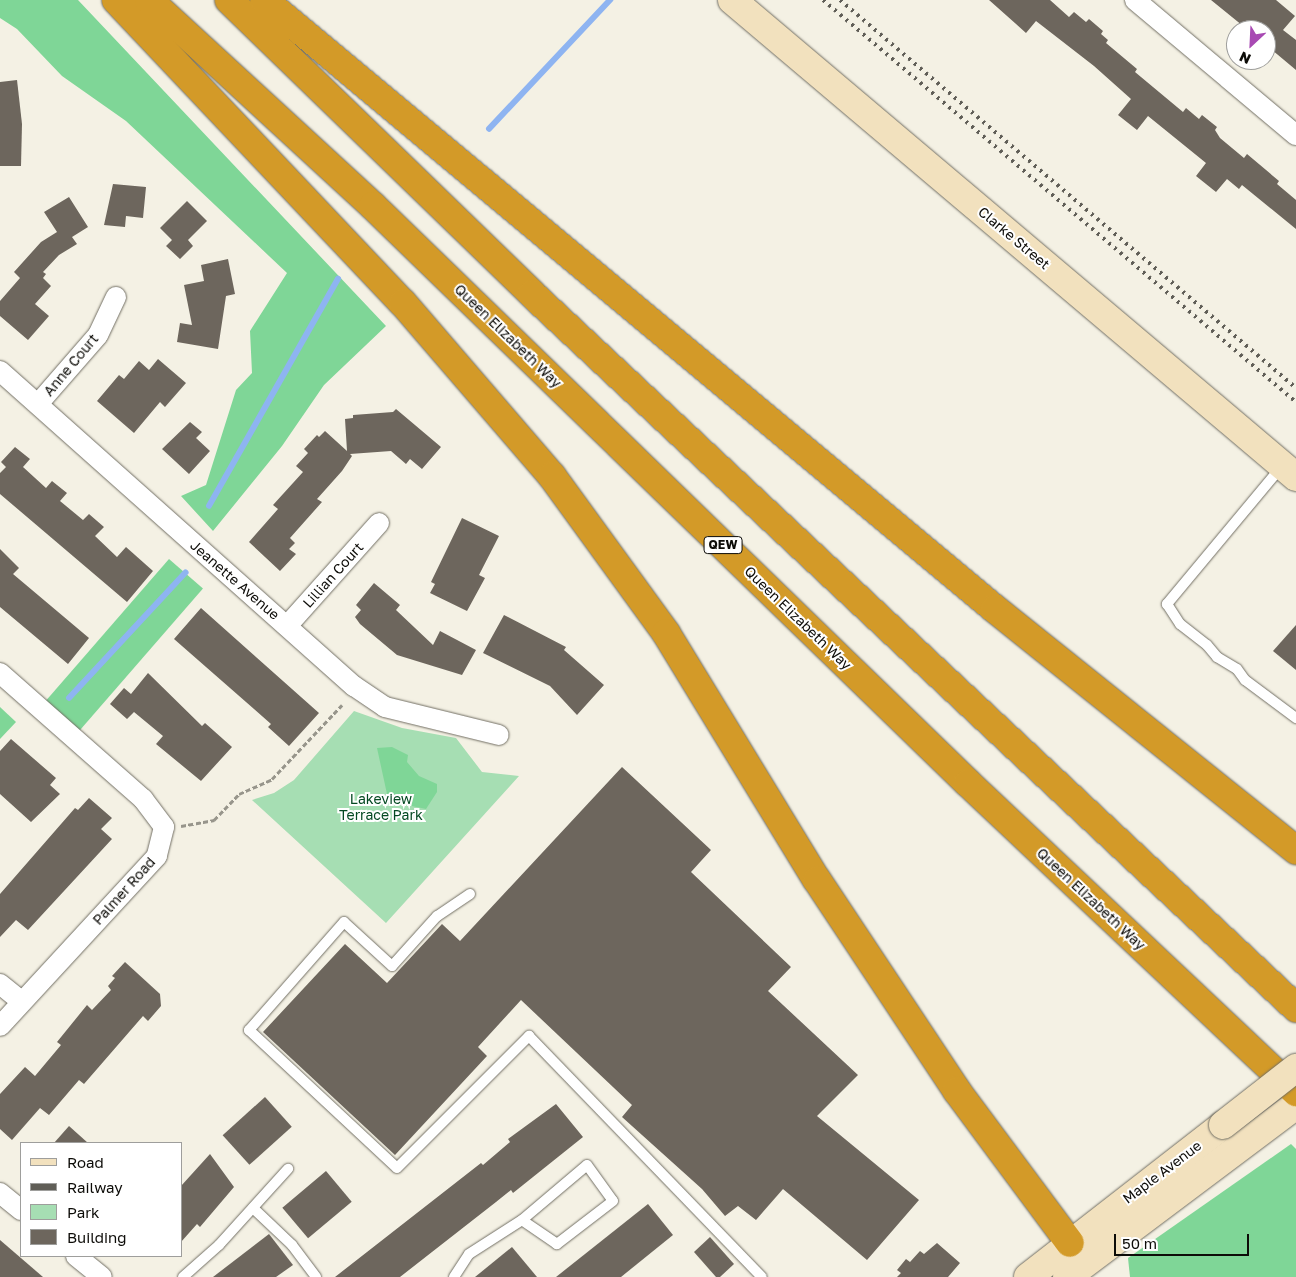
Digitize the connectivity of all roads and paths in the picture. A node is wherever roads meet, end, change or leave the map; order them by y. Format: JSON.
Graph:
{"nodes":[{"id":1,"x":116,"y":0,"type":"edge"},
{"id":2,"x":149,"y":0,"type":"edge"},
{"id":3,"x":229,"y":0,"type":"edge"},
{"id":4,"x":264,"y":0,"type":"edge"},
{"id":5,"x":732,"y":0,"type":"edge"},
{"id":6,"x":1134,"y":0,"type":"edge"},
{"id":7,"x":1296,"y":135,"type":"edge"},
{"id":8,"x":116,"y":297,"type":"dead end"},
{"id":9,"x":0,"y":371,"type":"edge"},
{"id":10,"x":38,"y":404,"type":"junction"},
{"id":11,"x":1289,"y":471,"type":"edge"},
{"id":12,"x":378,"y":523,"type":"dead end"},
{"id":13,"x":288,"y":626,"type":"junction"},
{"id":14,"x":0,"y":672,"type":"edge"},
{"id":15,"x":342,"y":705,"type":"dead end"},
{"id":16,"x":1296,"y":718,"type":"edge"},
{"id":17,"x":500,"y":734,"type":"dead end"},
{"id":18,"x":164,"y":827,"type":"junction"},
{"id":19,"x":1296,"y":850,"type":"edge"},
{"id":20,"x":470,"y":894,"type":"dead end"},
{"id":21,"x":0,"y":984,"type":"edge"},
{"id":22,"x":22,"y":1002,"type":"junction"},
{"id":23,"x":1296,"y":1008,"type":"edge"},
{"id":24,"x":0,"y":1026,"type":"edge"},
{"id":25,"x":1296,"y":1068,"type":"edge"},
{"id":26,"x":1296,"y":1092,"type":"edge"},
{"id":27,"x":1296,"y":1105,"type":"edge"},
{"id":28,"x":288,"y":1168,"type":"dead end"},
{"id":29,"x":0,"y":1193,"type":"edge"},
{"id":30,"x":253,"y":1208,"type":"junction"},
{"id":31,"x":20,"y":1209,"type":"edge"},
{"id":32,"x":522,"y":1220,"type":"junction"},
{"id":33,"x":77,"y":1257,"type":"edge"},
{"id":34,"x":1082,"y":1265,"type":"edge"},
{"id":35,"x":102,"y":1277,"type":"edge"},
{"id":36,"x":183,"y":1277,"type":"edge"},
{"id":37,"x":316,"y":1277,"type":"edge"},
{"id":38,"x":454,"y":1277,"type":"edge"},
{"id":39,"x":762,"y":1277,"type":"edge"},
{"id":40,"x":1028,"y":1277,"type":"edge"}],
"edges":[{"from":1,"to":34,"type":"highway"},
{"from":2,"to":26,"type":"highway","name":"Queen Elizabeth Way","number":"QEW"},
{"from":3,"to":23,"type":"highway"},
{"from":4,"to":19,"type":"highway"},
{"from":5,"to":11,"type":"street","name":"Clarke Street"},
{"from":6,"to":7,"type":"street"},
{"from":8,"to":10,"type":"street","name":"Anne Court"},
{"from":9,"to":10,"type":"street","name":"Jeanette Avenue"},
{"from":10,"to":13,"type":"street","name":"Jeanette Avenue"},
{"from":11,"to":16,"type":"lane"},
{"from":12,"to":13,"type":"street","name":"Lillian Court"},
{"from":13,"to":17,"type":"street","name":"Jeanette Avenue"},
{"from":14,"to":18,"type":"street"},
{"from":15,"to":18,"type":"path"},
{"from":18,"to":22,"type":"street","name":"Palmer Road"},
{"from":20,"to":39,"type":"lane"},
{"from":21,"to":22,"type":"street"},
{"from":22,"to":24,"type":"street","name":"Palmer Road"},
{"from":25,"to":34,"type":"street","name":"Maple Avenue","bridge":true},
{"from":27,"to":34,"type":"street","name":"Maple Avenue"},
{"from":28,"to":30,"type":"lane"},
{"from":29,"to":31,"type":"street"},
{"from":30,"to":36,"type":"lane"},
{"from":30,"to":37,"type":"lane"},
{"from":32,"to":32,"type":"lane"},
{"from":32,"to":38,"type":"lane"},
{"from":33,"to":35,"type":"street"},
{"from":34,"to":40,"type":"street","name":"Maple Avenue"}]}
